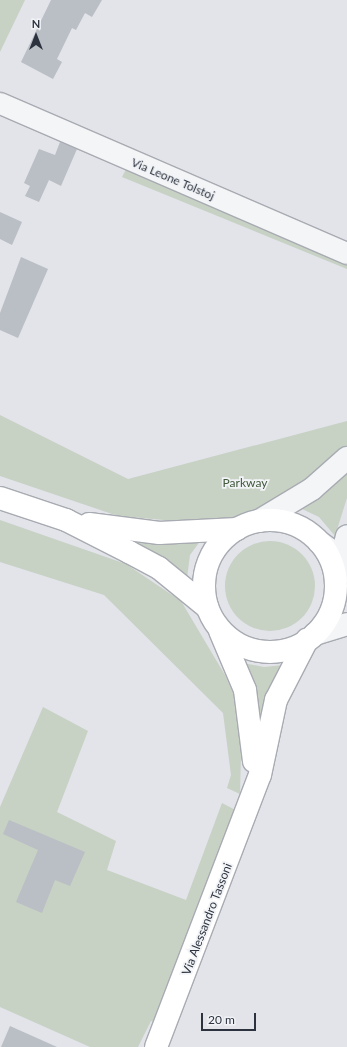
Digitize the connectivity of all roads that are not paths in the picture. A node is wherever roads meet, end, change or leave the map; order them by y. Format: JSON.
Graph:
{"nodes":[{"id":1,"x":0,"y":103,"type":"edge"},
{"id":2,"x":347,"y":253,"type":"edge"},
{"id":3,"x":347,"y":458,"type":"edge"},
{"id":4,"x":0,"y":498,"type":"edge"},
{"id":5,"x":66,"y":520,"type":"junction"},
{"id":6,"x":259,"y":521,"type":"junction"},
{"id":7,"x":237,"y":529,"type":"junction"},
{"id":8,"x":347,"y":536,"type":"edge"},
{"id":9,"x":341,"y":567,"type":"edge"},
{"id":10,"x":212,"y":616,"type":"junction"},
{"id":11,"x":347,"y":624,"type":"edge"},
{"id":12,"x":311,"y":637,"type":"junction"},
{"id":13,"x":254,"y":789,"type":"junction"},
{"id":14,"x":156,"y":1047,"type":"edge"}],
"edges":[{"from":1,"to":2,"type":"street","name":"Via Leone Tolstoj"},
{"from":3,"to":6,"type":"street"},
{"from":4,"to":5,"type":"main road"},
{"from":5,"to":7,"type":"main road"},
{"from":5,"to":10,"type":"main road"},
{"from":6,"to":7,"type":"main road"},
{"from":6,"to":9,"type":"main road"},
{"from":7,"to":10,"type":"main road"},
{"from":8,"to":9,"type":"street"},
{"from":9,"to":12,"type":"main road"},
{"from":10,"to":12,"type":"main road"},
{"from":10,"to":13,"type":"main road","name":"Via Alessandro Tassoni"},
{"from":11,"to":12,"type":"street"},
{"from":12,"to":13,"type":"main road","name":"Via Alessandro Tassoni"},
{"from":13,"to":14,"type":"main road","name":"Via Alessandro Tassoni"}]}
